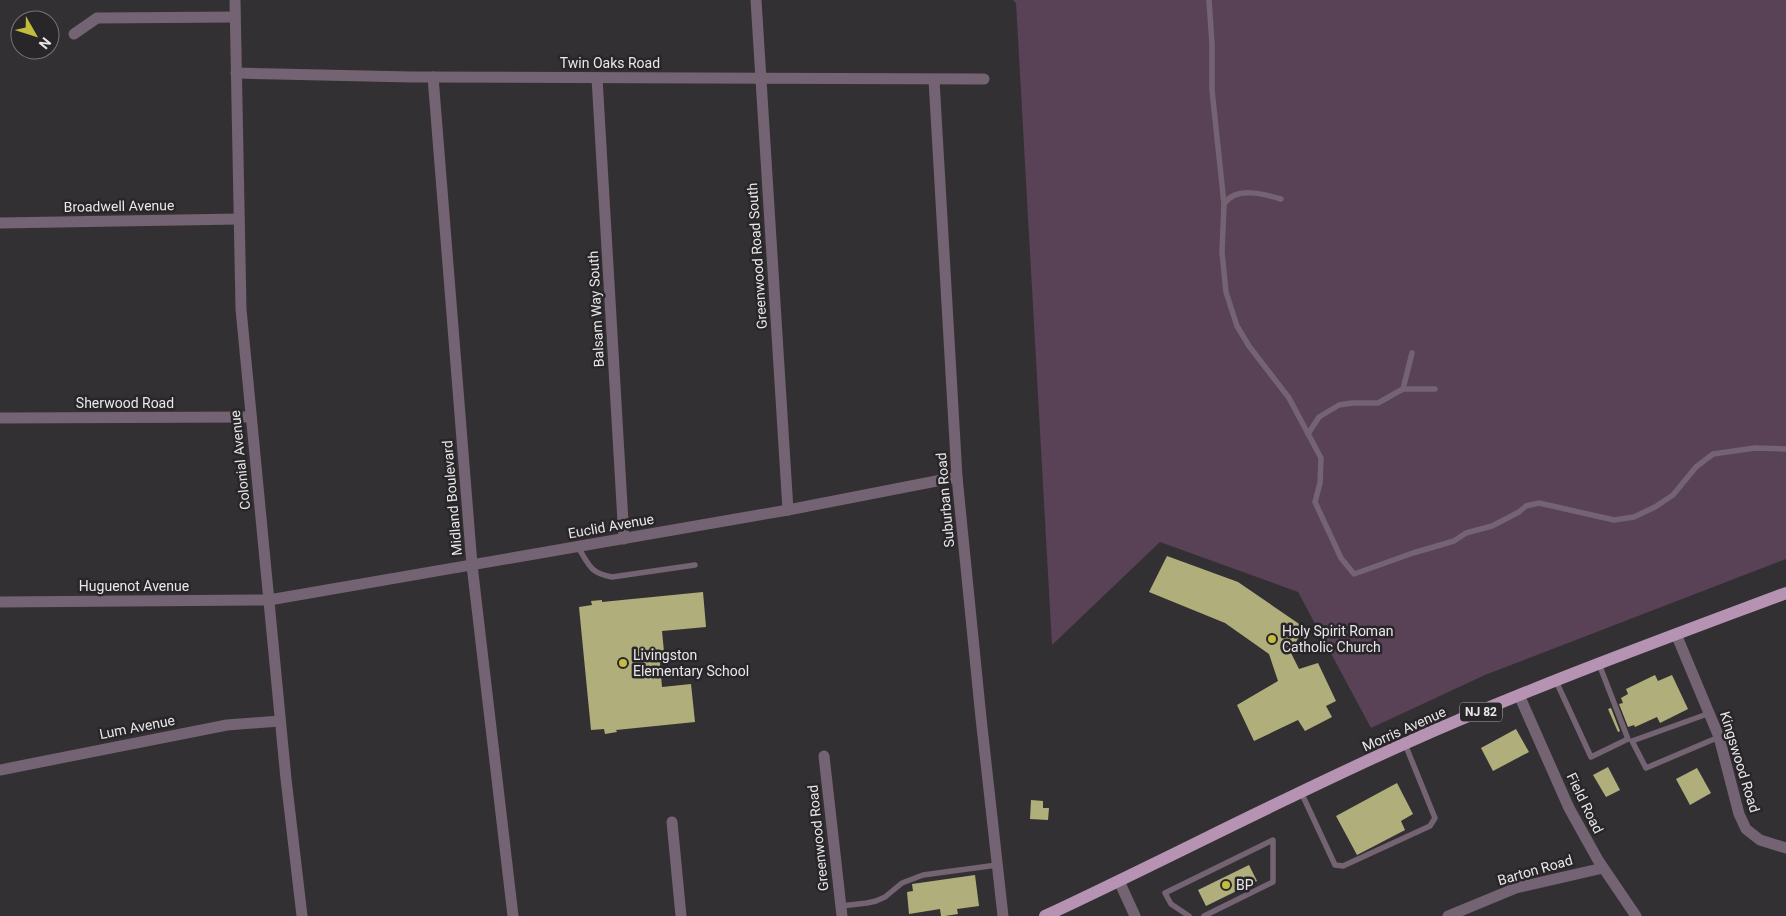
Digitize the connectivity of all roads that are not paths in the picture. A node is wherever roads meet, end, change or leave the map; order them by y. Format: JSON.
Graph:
{"nodes":[{"id":1,"x":235,"y":0,"type":"edge"},
{"id":2,"x":756,"y":0,"type":"edge"},
{"id":3,"x":1209,"y":0,"type":"edge"},
{"id":4,"x":235,"y":17,"type":"junction"},
{"id":5,"x":74,"y":34,"type":"dead end"},
{"id":6,"x":236,"y":73,"type":"junction"},
{"id":7,"x":433,"y":77,"type":"junction"},
{"id":8,"x":597,"y":78,"type":"junction"},
{"id":9,"x":761,"y":78,"type":"junction"},
{"id":10,"x":984,"y":79,"type":"dead end"},
{"id":11,"x":934,"y":80,"type":"junction"},
{"id":12,"x":1281,"y":199,"type":"dead end"},
{"id":13,"x":1224,"y":204,"type":"junction"},
{"id":14,"x":239,"y":219,"type":"junction"},
{"id":15,"x":0,"y":223,"type":"edge"},
{"id":16,"x":1412,"y":354,"type":"dead end"},
{"id":17,"x":1435,"y":388,"type":"dead end"},
{"id":18,"x":1403,"y":389,"type":"junction"},
{"id":19,"x":251,"y":417,"type":"junction"},
{"id":20,"x":0,"y":418,"type":"edge"},
{"id":21,"x":1308,"y":434,"type":"junction"},
{"id":22,"x":1786,"y":449,"type":"edge"},
{"id":23,"x":957,"y":477,"type":"junction"},
{"id":24,"x":788,"y":510,"type":"junction"},
{"id":25,"x":624,"y":539,"type":"junction"},
{"id":26,"x":578,"y":547,"type":"junction"},
{"id":27,"x":472,"y":565,"type":"junction"},
{"id":28,"x":695,"y":565,"type":"dead end"},
{"id":29,"x":1786,"y":593,"type":"edge"},
{"id":30,"x":269,"y":600,"type":"junction"},
{"id":31,"x":0,"y":602,"type":"edge"},
{"id":32,"x":1676,"y":634,"type":"junction"},
{"id":33,"x":1599,"y":664,"type":"junction"},
{"id":34,"x":1556,"y":681,"type":"junction"},
{"id":35,"x":1519,"y":696,"type":"junction"},
{"id":36,"x":1710,"y":713,"type":"junction"},
{"id":37,"x":280,"y":720,"type":"junction"},
{"id":38,"x":1719,"y":737,"type":"junction"},
{"id":39,"x":1630,"y":740,"type":"junction"},
{"id":40,"x":1405,"y":744,"type":"junction"},
{"id":41,"x":824,"y":756,"type":"dead end"},
{"id":42,"x":0,"y":770,"type":"edge"},
{"id":43,"x":1301,"y":792,"type":"junction"},
{"id":44,"x":672,"y":822,"type":"dead end"},
{"id":45,"x":1786,"y":848,"type":"edge"},
{"id":46,"x":997,"y":866,"type":"junction"},
{"id":47,"x":1603,"y":868,"type":"junction"},
{"id":48,"x":1119,"y":881,"type":"junction"},
{"id":49,"x":842,"y":911,"type":"edge"},
{"id":50,"x":302,"y":916,"type":"edge"},
{"id":51,"x":513,"y":916,"type":"edge"},
{"id":52,"x":681,"y":916,"type":"edge"},
{"id":53,"x":1003,"y":916,"type":"edge"},
{"id":54,"x":1045,"y":916,"type":"edge"},
{"id":55,"x":1135,"y":916,"type":"edge"},
{"id":56,"x":1189,"y":916,"type":"edge"},
{"id":57,"x":1204,"y":916,"type":"edge"},
{"id":58,"x":1448,"y":916,"type":"edge"},
{"id":59,"x":1636,"y":916,"type":"edge"}],
"edges":[{"from":1,"to":4,"type":"street","name":"Colonial Avenue"},
{"from":2,"to":9,"type":"street","name":"Greenwood Road South"},
{"from":3,"to":13,"type":"lane"},
{"from":4,"to":5,"type":"street"},
{"from":4,"to":6,"type":"street","name":"Colonial Avenue"},
{"from":6,"to":7,"type":"street","name":"Twin Oaks Road"},
{"from":6,"to":14,"type":"street","name":"Colonial Avenue"},
{"from":7,"to":8,"type":"street","name":"Twin Oaks Road"},
{"from":7,"to":27,"type":"street","name":"Midland Boulevard"},
{"from":8,"to":9,"type":"street","name":"Twin Oaks Road"},
{"from":8,"to":25,"type":"street","name":"Balsam Way South"},
{"from":9,"to":11,"type":"street","name":"Twin Oaks Road"},
{"from":9,"to":24,"type":"street","name":"Greenwood Road South"},
{"from":10,"to":11,"type":"street","name":"Twin Oaks Road"},
{"from":11,"to":23,"type":"street","name":"Suburban Road"},
{"from":12,"to":13,"type":"lane"},
{"from":13,"to":21,"type":"lane"},
{"from":14,"to":15,"type":"street","name":"Broadwell Avenue"},
{"from":14,"to":19,"type":"street","name":"Colonial Avenue"},
{"from":16,"to":18,"type":"lane"},
{"from":17,"to":18,"type":"lane"},
{"from":18,"to":21,"type":"lane"},
{"from":19,"to":20,"type":"street","name":"Sherwood Road"},
{"from":19,"to":30,"type":"street","name":"Colonial Avenue"},
{"from":21,"to":22,"type":"lane"},
{"from":23,"to":24,"type":"street","name":"Euclid Avenue"},
{"from":23,"to":46,"type":"street","name":"Suburban Road"},
{"from":24,"to":25,"type":"street","name":"Euclid Avenue"},
{"from":25,"to":26,"type":"street","name":"Euclid Avenue"},
{"from":26,"to":27,"type":"street","name":"Euclid Avenue"},
{"from":26,"to":28,"type":"lane"},
{"from":27,"to":30,"type":"street","name":"Euclid Avenue"},
{"from":27,"to":51,"type":"street","name":"Midland Boulevard"},
{"from":29,"to":32,"type":"main road","name":"Morris Avenue","number":"NJ 82"},
{"from":30,"to":31,"type":"street","name":"Huguenot Avenue"},
{"from":30,"to":37,"type":"street","name":"Colonial Avenue"},
{"from":32,"to":33,"type":"main road","name":"Morris Avenue","number":"NJ 82"},
{"from":32,"to":36,"type":"street","name":"Kingswood Road"},
{"from":33,"to":34,"type":"main road","name":"Morris Avenue","number":"NJ 82"},
{"from":33,"to":39,"type":"lane"},
{"from":34,"to":35,"type":"main road","name":"Morris Avenue","number":"NJ 82"},
{"from":34,"to":39,"type":"lane"},
{"from":35,"to":40,"type":"main road","name":"Morris Avenue","number":"NJ 82"},
{"from":35,"to":47,"type":"street","name":"Field Road"},
{"from":36,"to":38,"type":"street","name":"Kingswood Road"},
{"from":36,"to":39,"type":"lane"},
{"from":37,"to":42,"type":"street","name":"Lum Avenue"},
{"from":37,"to":50,"type":"street","name":"Colonial Avenue"},
{"from":38,"to":39,"type":"lane"},
{"from":38,"to":45,"type":"street","name":"Kingswood Road"},
{"from":40,"to":43,"type":"main road","name":"Morris Avenue","number":"NJ 82"},
{"from":40,"to":43,"type":"lane"},
{"from":41,"to":49,"type":"street","name":"Greenwood Road"},
{"from":43,"to":48,"type":"main road","name":"Morris Avenue","number":"NJ 82"},
{"from":44,"to":52,"type":"street"},
{"from":46,"to":49,"type":"lane"},
{"from":46,"to":53,"type":"street","name":"Suburban Road"},
{"from":47,"to":58,"type":"street","name":"Barton Road"},
{"from":47,"to":59,"type":"street","name":"Field Road"},
{"from":48,"to":54,"type":"main road","name":"Morris Avenue","number":"NJ 82"},
{"from":48,"to":55,"type":"street"},
{"from":56,"to":57,"type":"lane"}]}
